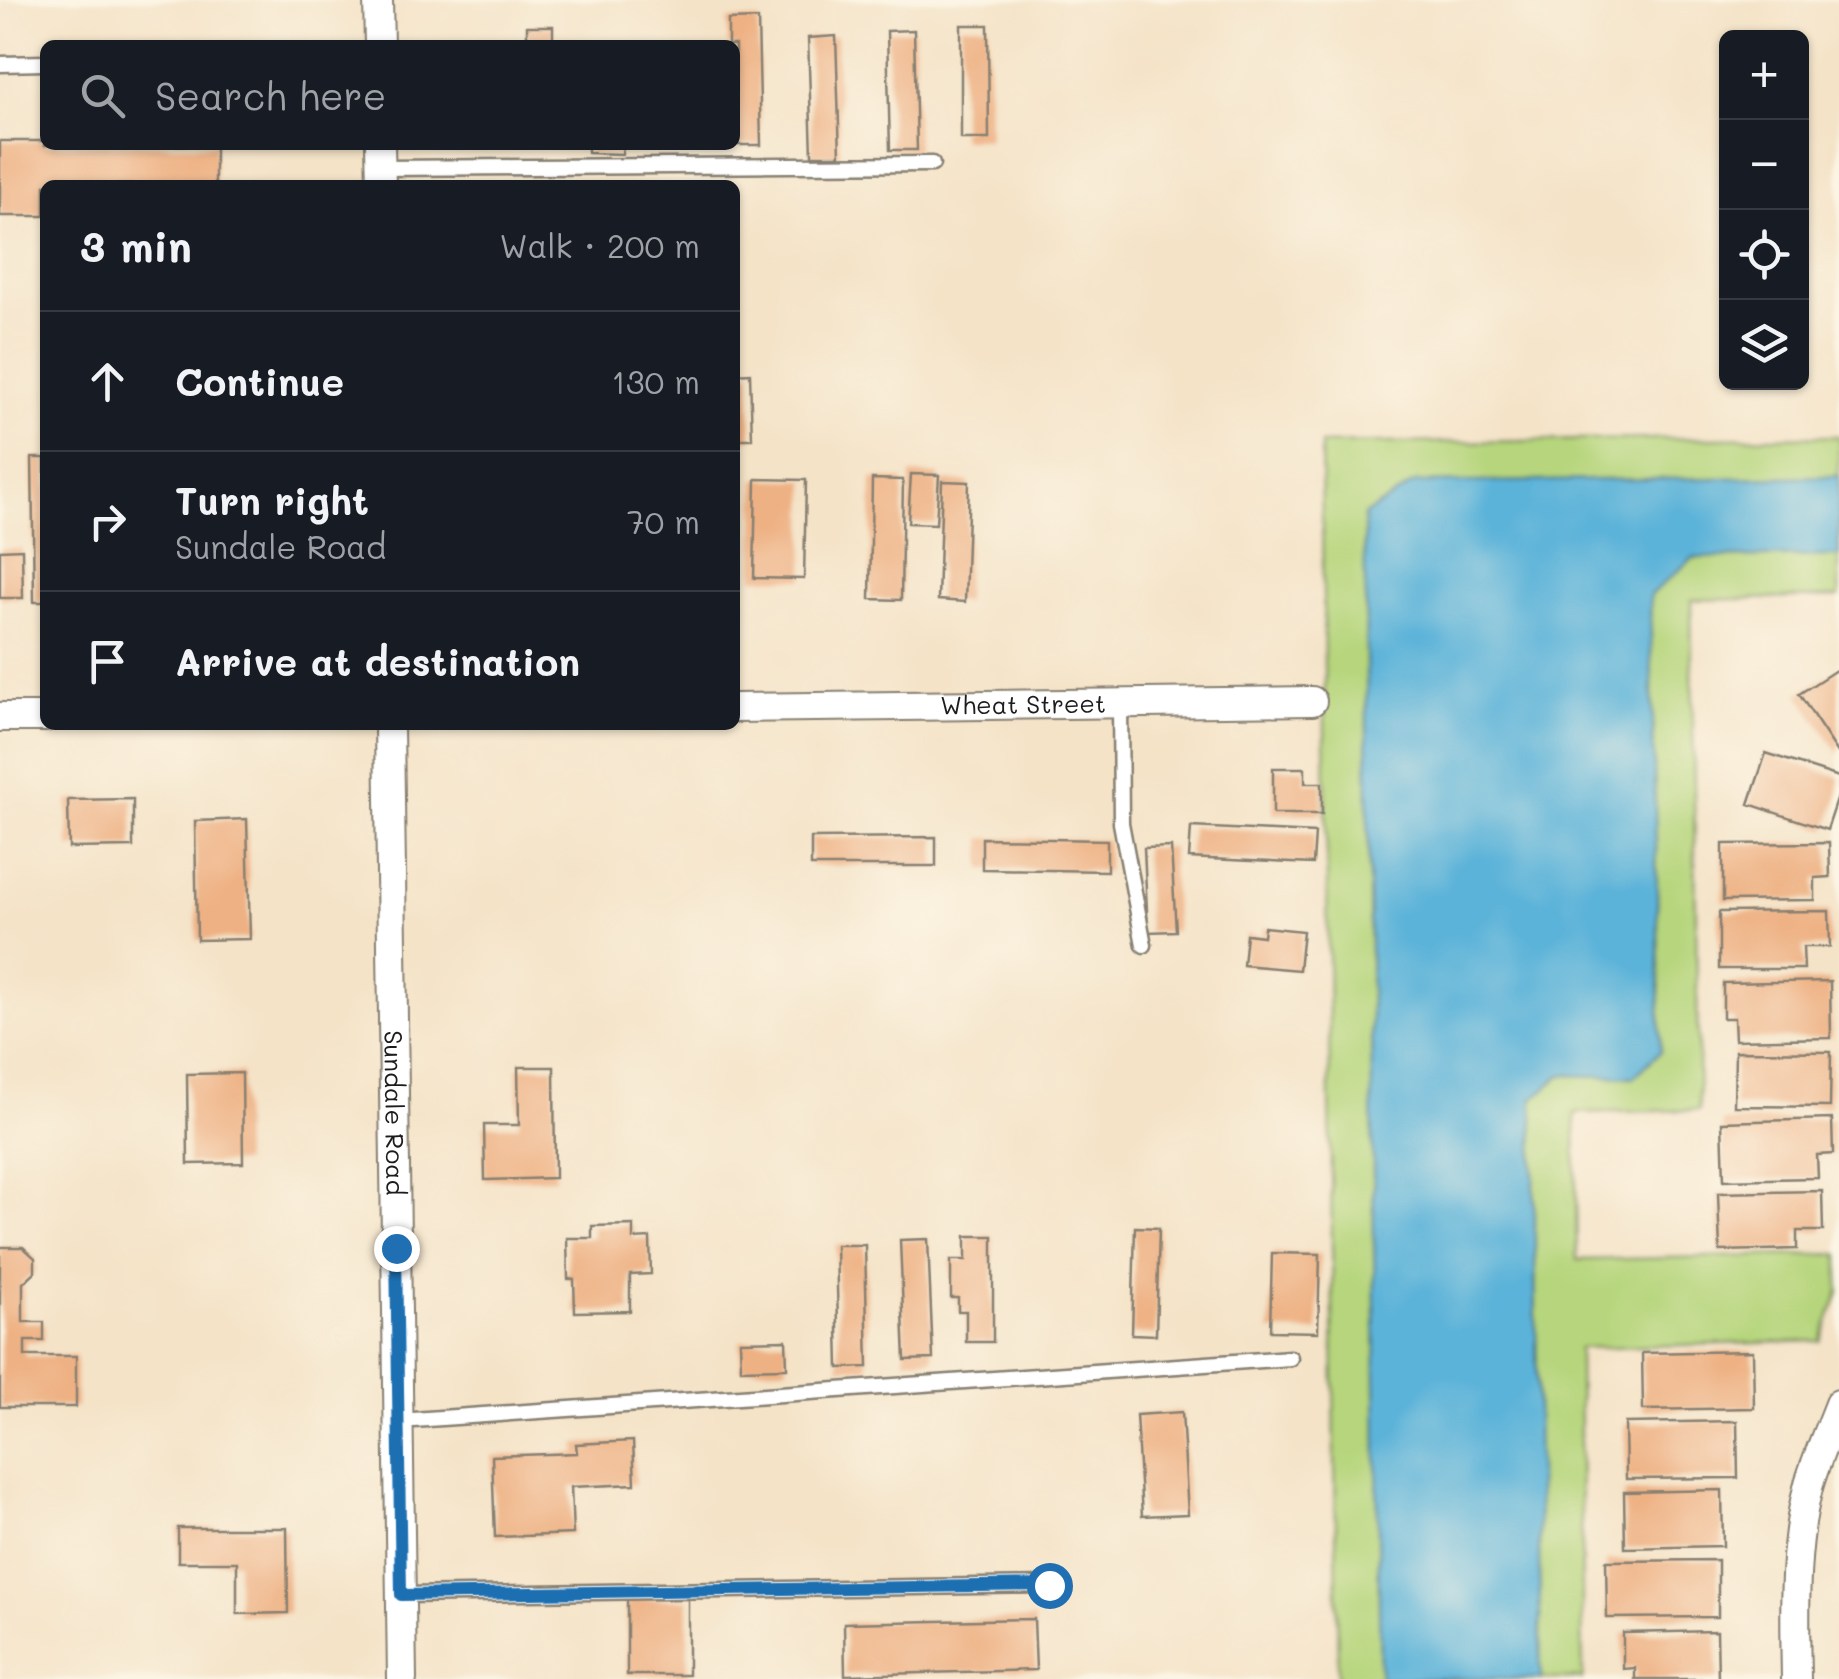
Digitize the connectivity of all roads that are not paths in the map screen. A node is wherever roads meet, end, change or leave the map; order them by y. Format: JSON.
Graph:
{"nodes":[{"id":1,"x":383,"y":1,"type":"edge"},
{"id":2,"x":379,"y":40,"type":"edge"},
{"id":3,"x":0,"y":64,"type":"edge"},
{"id":4,"x":40,"y":64,"type":"edge"},
{"id":5,"x":932,"y":164,"type":"dead end"},
{"id":6,"x":380,"y":166,"type":"edge"},
{"id":7,"x":1312,"y":701,"type":"dead end"},
{"id":8,"x":1120,"y":704,"type":"junction"},
{"id":9,"x":740,"y":708,"type":"edge"},
{"id":10,"x":40,"y":717,"type":"edge"},
{"id":11,"x":0,"y":718,"type":"edge"},
{"id":12,"x":389,"y":730,"type":"edge"},
{"id":13,"x":1144,"y":944,"type":"dead end"},
{"id":14,"x":1290,"y":1358,"type":"dead end"},
{"id":15,"x":1839,"y":1404,"type":"edge"},
{"id":16,"x":399,"y":1421,"type":"junction"},
{"id":17,"x":1049,"y":1585,"type":"dead end"},
{"id":18,"x":401,"y":1595,"type":"junction"},
{"id":19,"x":402,"y":1679,"type":"edge"},
{"id":20,"x":1796,"y":1679,"type":"edge"}],
"edges":[{"from":1,"to":2,"type":"street"},
{"from":3,"to":4,"type":"lane"},
{"from":5,"to":6,"type":"lane"},
{"from":7,"to":8,"type":"street","name":"Wheat Street"},
{"from":8,"to":9,"type":"street","name":"Wheat Street"},
{"from":8,"to":13,"type":"lane"},
{"from":10,"to":11,"type":"street"},
{"from":12,"to":16,"type":"street","name":"Sundale Road"},
{"from":14,"to":16,"type":"lane"},
{"from":15,"to":20,"type":"street"},
{"from":16,"to":18,"type":"street","name":"Sundale Road"},
{"from":17,"to":18,"type":"lane"},
{"from":18,"to":19,"type":"street","name":"Sundale Road"}]}
